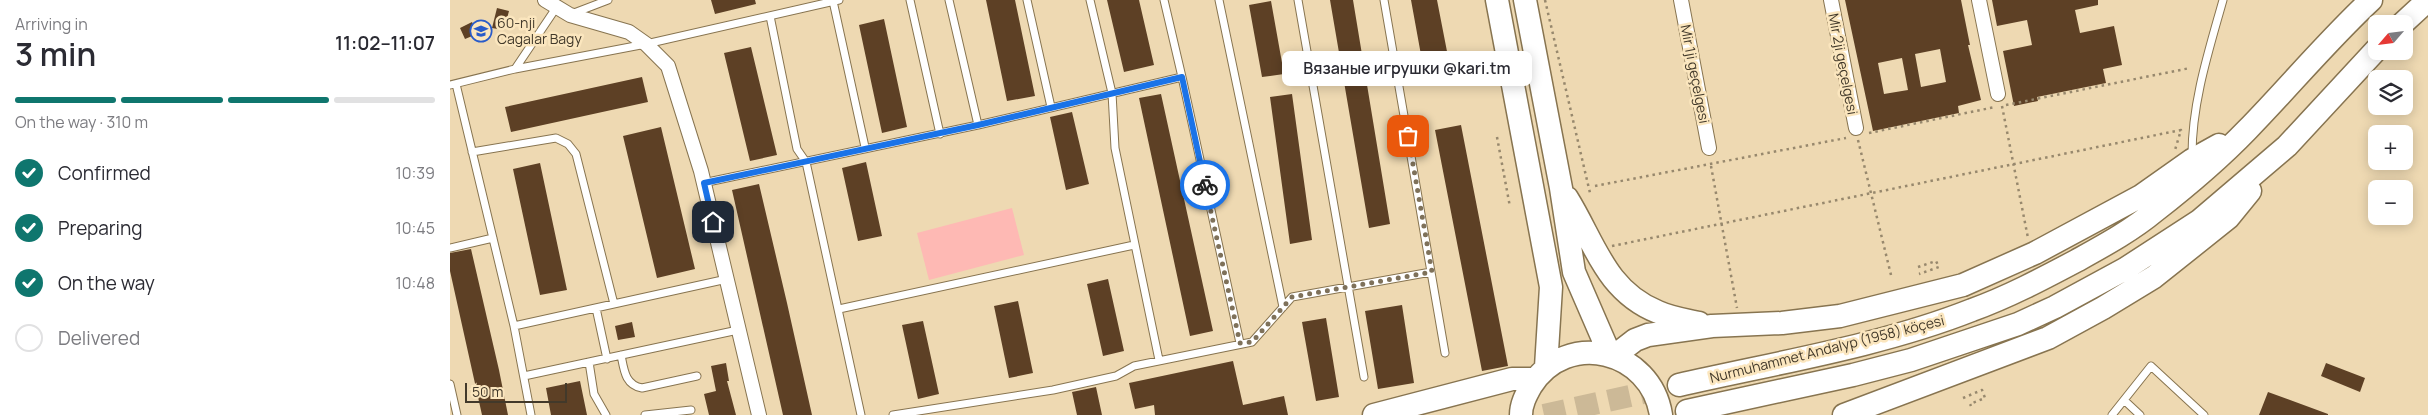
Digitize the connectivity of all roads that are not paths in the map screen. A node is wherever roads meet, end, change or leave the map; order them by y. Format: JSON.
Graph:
{"nodes":[{"id":1,"x":608,"y":0,"type":"edge"},
{"id":2,"x":910,"y":0,"type":"edge"},
{"id":3,"x":950,"y":0,"type":"edge"},
{"id":4,"x":1027,"y":0,"type":"edge"},
{"id":5,"x":1090,"y":0,"type":"edge"},
{"id":6,"x":1164,"y":0,"type":"edge"},
{"id":7,"x":1219,"y":0,"type":"edge"},
{"id":8,"x":1298,"y":0,"type":"edge"},
{"id":9,"x":1384,"y":0,"type":"edge"},
{"id":10,"x":1497,"y":0,"type":"edge"},
{"id":11,"x":1524,"y":0,"type":"edge"},
{"id":12,"x":1681,"y":0,"type":"edge"},
{"id":13,"x":1830,"y":0,"type":"edge"},
{"id":14,"x":1980,"y":0,"type":"edge"},
{"id":15,"x":2223,"y":0,"type":"edge"},
{"id":16,"x":2371,"y":0,"type":"edge"},
{"id":17,"x":2428,"y":0,"type":"edge"},
{"id":18,"x":836,"y":1,"type":"edge"},
{"id":19,"x":551,"y":4,"type":"edge"},
{"id":20,"x":570,"y":15,"type":"junction"},
{"id":21,"x":2412,"y":15,"type":"edge"},
{"id":22,"x":770,"y":16,"type":"junction"},
{"id":23,"x":646,"y":44,"type":"junction"},
{"id":24,"x":2368,"y":59,"type":"edge"},
{"id":25,"x":515,"y":69,"type":"junction"},
{"id":26,"x":1182,"y":77,"type":"junction"},
{"id":27,"x":453,"y":85,"type":"edge"},
{"id":28,"x":1112,"y":93,"type":"junction"},
{"id":29,"x":2000,"y":100,"type":"road end"},
{"id":30,"x":1051,"y":107,"type":"junction"},
{"id":31,"x":978,"y":125,"type":"junction"},
{"id":32,"x":2246,"y":130,"type":"junction"},
{"id":33,"x":1856,"y":132,"type":"road end"},
{"id":34,"x":940,"y":134,"type":"junction"},
{"id":35,"x":2287,"y":146,"type":"junction"},
{"id":36,"x":865,"y":148,"type":"junction"},
{"id":37,"x":1709,"y":148,"type":"road end"},
{"id":38,"x":472,"y":152,"type":"junction"},
{"id":39,"x":2184,"y":155,"type":"junction"},
{"id":40,"x":806,"y":162,"type":"junction"},
{"id":41,"x":704,"y":183,"type":"junction"},
{"id":42,"x":1561,"y":188,"type":"junction"},
{"id":43,"x":493,"y":238,"type":"junction"},
{"id":44,"x":1134,"y":245,"type":"junction"},
{"id":45,"x":450,"y":248,"type":"edge"},
{"id":46,"x":1432,"y":272,"type":"junction"},
{"id":47,"x":726,"y":279,"type":"junction"},
{"id":48,"x":1348,"y":286,"type":"junction"},
{"id":49,"x":614,"y":304,"type":"junction"},
{"id":50,"x":1283,"y":307,"type":"junction"},
{"id":51,"x":596,"y":308,"type":"junction"},
{"id":52,"x":839,"y":308,"type":"junction"},
{"id":53,"x":514,"y":326,"type":"junction"},
{"id":54,"x":1712,"y":326,"type":"junction"},
{"id":55,"x":738,"y":330,"type":"junction"},
{"id":56,"x":1240,"y":343,"type":"junction"},
{"id":57,"x":1445,"y":354,"type":"dead end"},
{"id":58,"x":622,"y":355,"type":"junction"},
{"id":59,"x":1612,"y":356,"type":"junction"},
{"id":60,"x":606,"y":358,"type":"junction"},
{"id":61,"x":1159,"y":360,"type":"junction"},
{"id":62,"x":589,"y":362,"type":"junction"},
{"id":63,"x":1541,"y":373,"type":"junction"},
{"id":64,"x":524,"y":376,"type":"junction"},
{"id":65,"x":697,"y":376,"type":"dead end"},
{"id":66,"x":1364,"y":377,"type":"dead end"},
{"id":67,"x":450,"y":384,"type":"edge"},
{"id":68,"x":1679,"y":385,"type":"tunnel mouth"},
{"id":69,"x":451,"y":396,"type":"edge"},
{"id":70,"x":2124,"y":400,"type":"junction"},
{"id":71,"x":691,"y":410,"type":"dead end"},
{"id":72,"x":1687,"y":411,"type":"dead end"},
{"id":73,"x":457,"y":415,"type":"edge"},
{"id":74,"x":531,"y":415,"type":"edge"},
{"id":75,"x":606,"y":415,"type":"edge"},
{"id":76,"x":645,"y":415,"type":"edge"},
{"id":77,"x":759,"y":415,"type":"edge"},
{"id":78,"x":861,"y":415,"type":"edge"},
{"id":79,"x":893,"y":415,"type":"edge"},
{"id":80,"x":1374,"y":415,"type":"edge"},
{"id":81,"x":1521,"y":415,"type":"edge"},
{"id":82,"x":1660,"y":415,"type":"edge"},
{"id":83,"x":1844,"y":415,"type":"edge"},
{"id":84,"x":2112,"y":415,"type":"edge"},
{"id":85,"x":2140,"y":415,"type":"edge"},
{"id":86,"x":2204,"y":415,"type":"edge"}],
"edges":[{"from":1,"to":20,"type":"lane"},
{"from":2,"to":34,"type":"lane"},
{"from":3,"to":31,"type":"lane"},
{"from":4,"to":30,"type":"lane"},
{"from":5,"to":28,"type":"lane"},
{"from":6,"to":26,"type":"lane"},
{"from":7,"to":50,"type":"lane"},
{"from":8,"to":48,"type":"lane"},
{"from":9,"to":46,"type":"lane"},
{"from":10,"to":63,"type":"main road"},
{"from":11,"to":42,"type":"main road"},
{"from":12,"to":37,"type":"street","name":"Mir 1ji geçelgesi"},
{"from":13,"to":33,"type":"street","name":"Mir 2ji geçelgesi"},
{"from":14,"to":29,"type":"street"},
{"from":15,"to":39,"type":"lane"},
{"from":16,"to":32,"type":"main road","name":"Nurmuhammet Andalyp (1958) köçesi"},
{"from":17,"to":21,"type":"main road"},
{"from":18,"to":22,"type":"lane"},
{"from":18,"to":36,"type":"lane"},
{"from":19,"to":20,"type":"street"},
{"from":19,"to":25,"type":"lane"},
{"from":20,"to":23,"type":"street"},
{"from":22,"to":23,"type":"lane"},
{"from":22,"to":40,"type":"lane"},
{"from":23,"to":25,"type":"lane"},
{"from":23,"to":41,"type":"street"},
{"from":24,"to":35,"type":"main road","name":"Nurmuhammet Andalyp (1958) köçesi"},
{"from":25,"to":27,"type":"lane"},
{"from":26,"to":28,"type":"lane"},
{"from":26,"to":56,"type":"lane"},
{"from":27,"to":38,"type":"lane"},
{"from":28,"to":30,"type":"lane"},
{"from":28,"to":44,"type":"lane"},
{"from":30,"to":31,"type":"lane"},
{"from":31,"to":34,"type":"lane"},
{"from":32,"to":39,"type":"main road"},
{"from":32,"to":68,"type":"main road","name":"Nurmuhammet Andalyp (1958) köçesi"},
{"from":34,"to":36,"type":"lane"},
{"from":35,"to":72,"type":"main road","name":"Nurmuhammet Andalyp (1958) köçesi"},
{"from":35,"to":83,"type":"main road"},
{"from":36,"to":40,"type":"lane"},
{"from":38,"to":43,"type":"lane"},
{"from":38,"to":49,"type":"lane"},
{"from":39,"to":54,"type":"main road"},
{"from":40,"to":41,"type":"lane"},
{"from":40,"to":52,"type":"lane"},
{"from":41,"to":47,"type":"street"},
{"from":42,"to":54,"type":"main road"},
{"from":42,"to":59,"type":"main road"},
{"from":43,"to":45,"type":"lane"},
{"from":43,"to":53,"type":"lane"},
{"from":44,"to":52,"type":"lane"},
{"from":44,"to":61,"type":"lane"},
{"from":46,"to":48,"type":"lane"},
{"from":46,"to":57,"type":"lane"},
{"from":47,"to":49,"type":"lane"},
{"from":47,"to":55,"type":"street"},
{"from":48,"to":50,"type":"lane"},
{"from":48,"to":66,"type":"lane"},
{"from":49,"to":51,"type":"lane"},
{"from":50,"to":56,"type":"lane"},
{"from":51,"to":53,"type":"lane"},
{"from":51,"to":60,"type":"lane"},
{"from":52,"to":78,"type":"lane"},
{"from":53,"to":64,"type":"lane"},
{"from":54,"to":59,"type":"main road"},
{"from":55,"to":58,"type":"lane"},
{"from":55,"to":77,"type":"street"},
{"from":56,"to":61,"type":"lane"},
{"from":58,"to":60,"type":"lane"},
{"from":58,"to":65,"type":"lane"},
{"from":59,"to":63,"type":"main road"},
{"from":59,"to":82,"type":"main road"},
{"from":60,"to":62,"type":"lane"},
{"from":61,"to":79,"type":"lane"},
{"from":62,"to":64,"type":"lane"},
{"from":62,"to":75,"type":"lane"},
{"from":63,"to":80,"type":"main road"},
{"from":63,"to":81,"type":"main road"},
{"from":64,"to":74,"type":"lane"},
{"from":67,"to":69,"type":"lane"},
{"from":69,"to":73,"type":"lane"},
{"from":70,"to":84,"type":"lane"},
{"from":70,"to":85,"type":"lane"},
{"from":70,"to":86,"type":"lane"},
{"from":71,"to":76,"type":"lane"}]}
